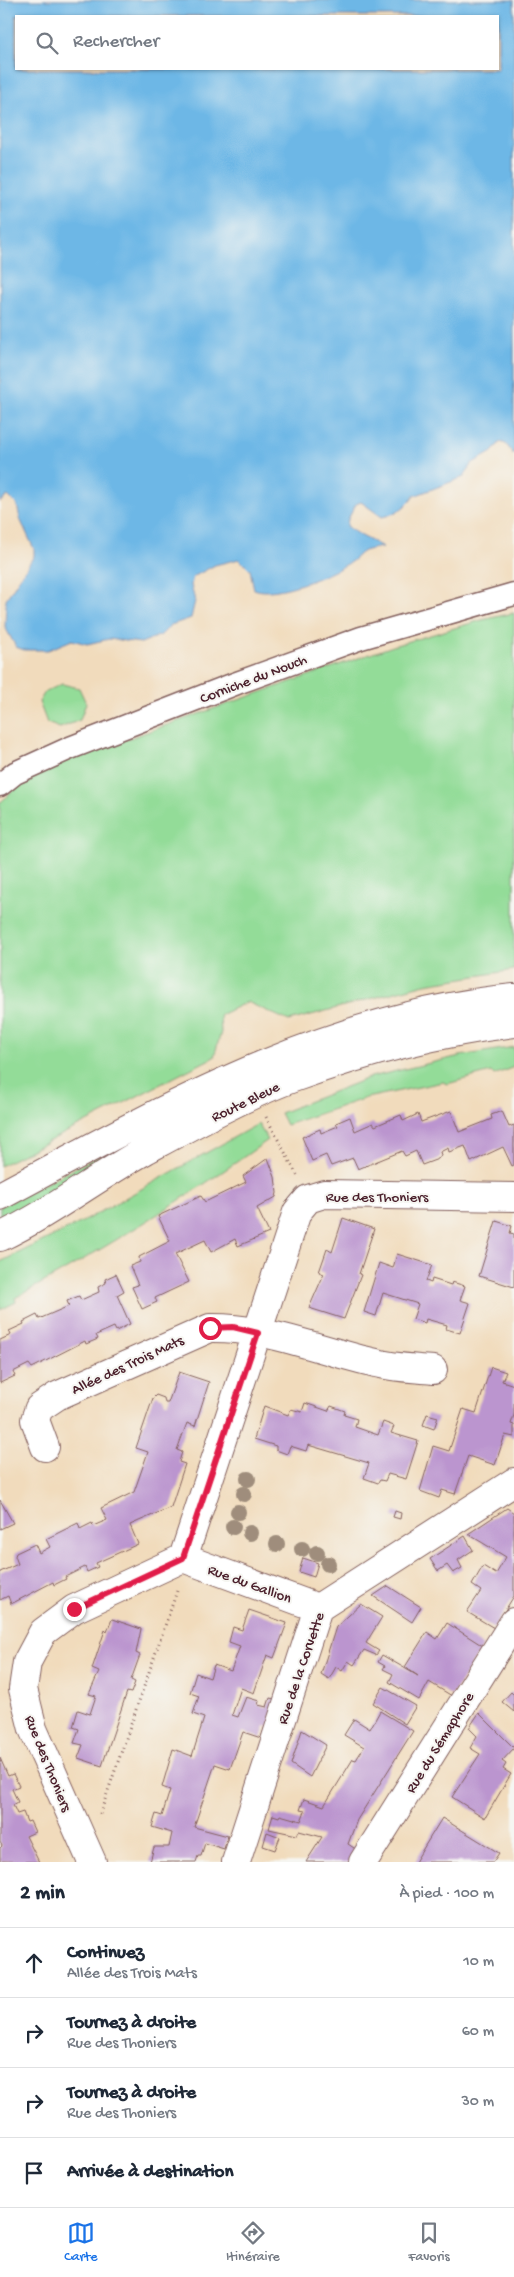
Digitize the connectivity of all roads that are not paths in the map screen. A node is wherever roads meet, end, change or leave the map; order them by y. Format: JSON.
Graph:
{"nodes":[{"id":1,"x":514,"y":594,"type":"edge"},
{"id":2,"x":0,"y":785,"type":"edge"},
{"id":3,"x":514,"y":998,"type":"edge"},
{"id":4,"x":514,"y":1023,"type":"edge"},
{"id":5,"x":0,"y":1196,"type":"edge"},
{"id":6,"x":514,"y":1197,"type":"edge"},
{"id":7,"x":0,"y":1237,"type":"edge"},
{"id":8,"x":258,"y":1333,"type":"junction"},
{"id":9,"x":433,"y":1370,"type":"dead end"},
{"id":10,"x":44,"y":1447,"type":"dead end"},
{"id":11,"x":514,"y":1482,"type":"edge"},
{"id":12,"x":183,"y":1558,"type":"junction"},
{"id":13,"x":318,"y":1608,"type":"junction"},
{"id":14,"x":514,"y":1622,"type":"edge"},
{"id":15,"x":92,"y":1862,"type":"edge"},
{"id":16,"x":236,"y":1862,"type":"edge"},
{"id":17,"x":363,"y":1862,"type":"edge"}],
"edges":[{"from":1,"to":2,"type":"street","name":"Corniche du Nouch"},
{"from":3,"to":5,"type":"street","name":"Route Bleue"},
{"from":4,"to":7,"type":"street","name":"Route Bleue"},
{"from":6,"to":8,"type":"street","name":"Rue des Thoniers"},
{"from":8,"to":9,"type":"street","name":"Allée des Trois Mats"},
{"from":8,"to":10,"type":"street","name":"Allée des Trois Mats"},
{"from":8,"to":12,"type":"street","name":"Rue des Thoniers"},
{"from":11,"to":13,"type":"street","name":"Rue de la Corvette"},
{"from":12,"to":13,"type":"street","name":"Rue du Gallion"},
{"from":12,"to":15,"type":"street","name":"Rue des Thoniers"},
{"from":13,"to":16,"type":"street","name":"Rue de la Corvette"},
{"from":14,"to":17,"type":"street","name":"Rue du Sémaphore"}]}
